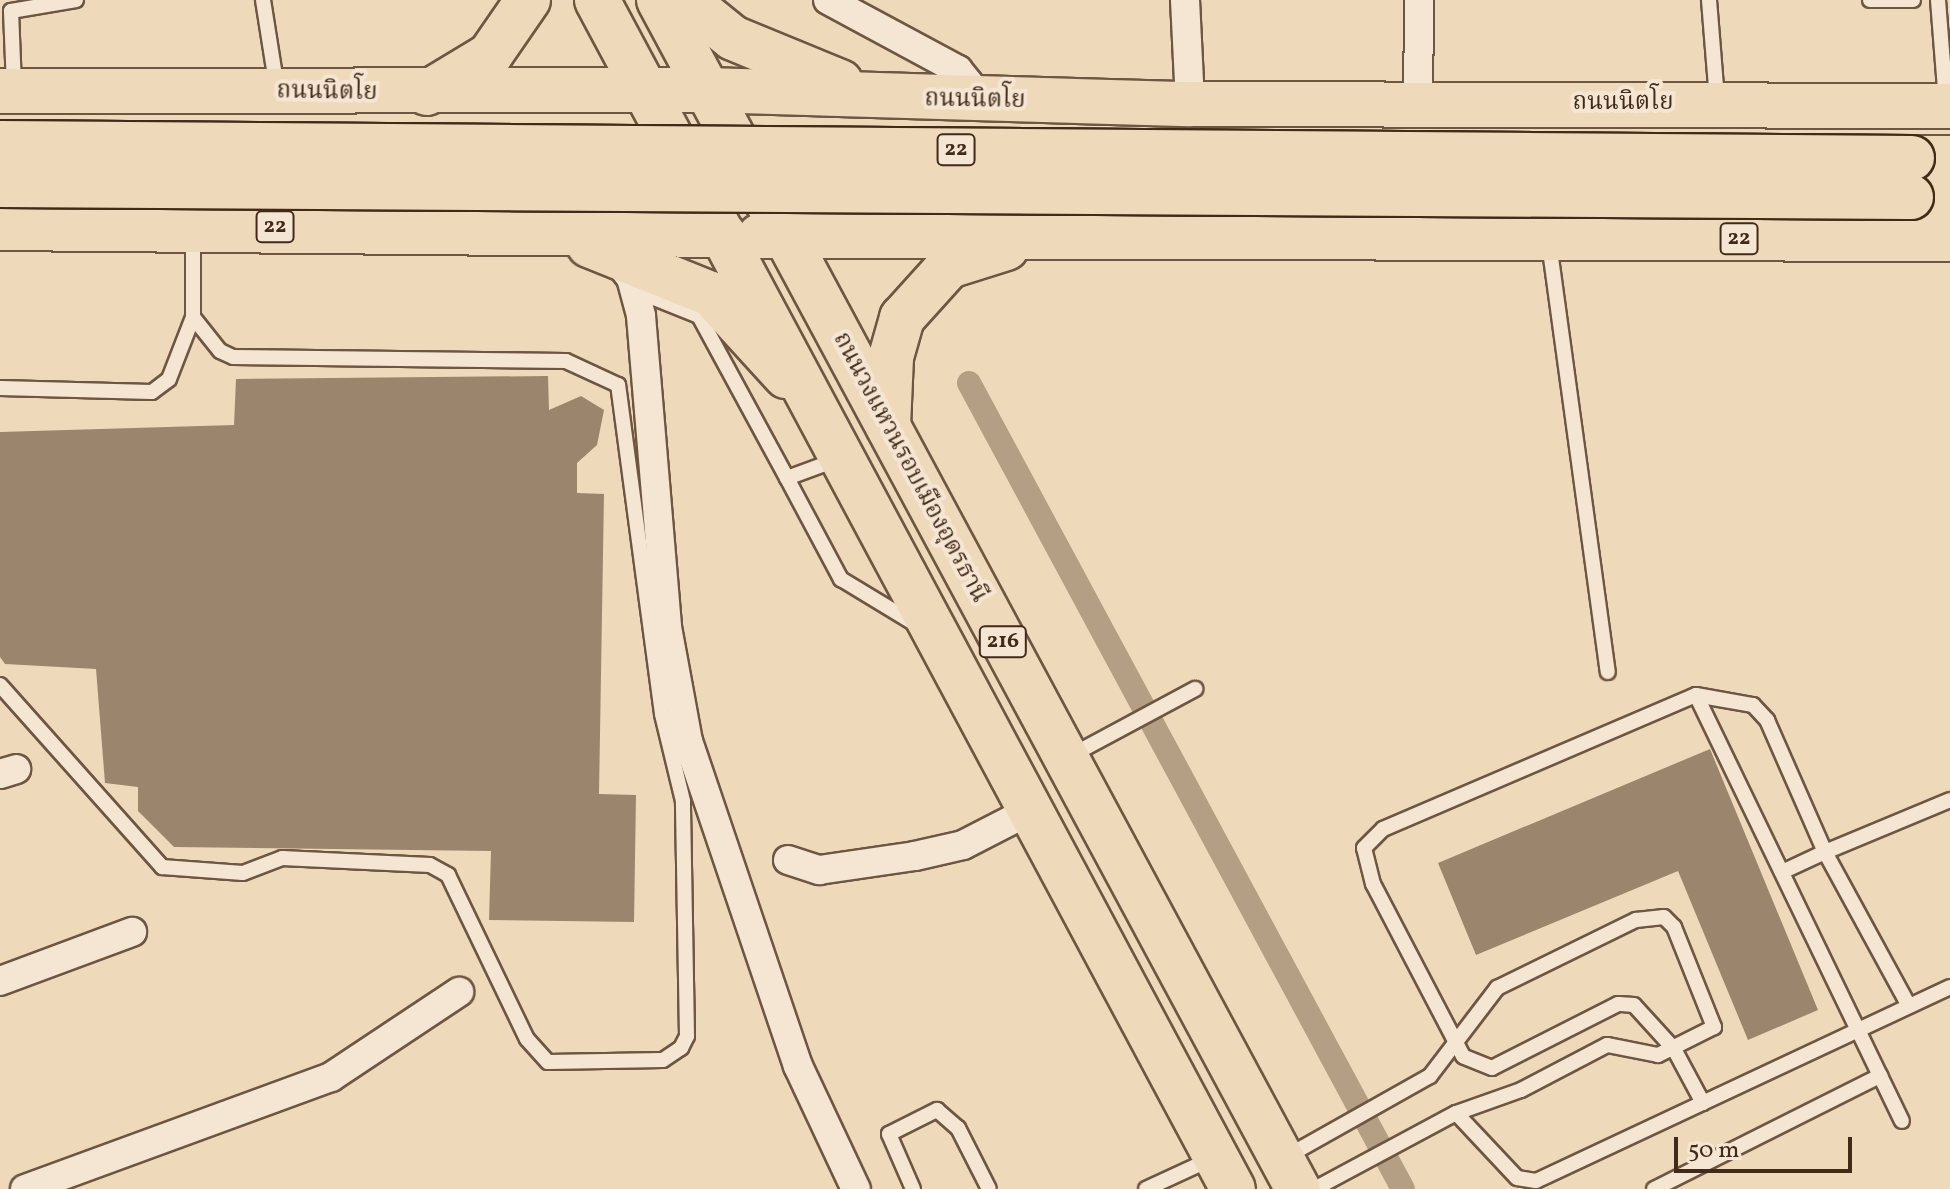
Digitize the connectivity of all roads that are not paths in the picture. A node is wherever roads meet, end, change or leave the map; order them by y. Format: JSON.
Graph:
{"nodes":[{"id":1,"x":76,"y":0,"type":"edge"},
{"id":2,"x":263,"y":0,"type":"edge"},
{"id":3,"x":528,"y":0,"type":"edge"},
{"id":4,"x":597,"y":0,"type":"edge"},
{"id":5,"x":659,"y":0,"type":"edge"},
{"id":6,"x":686,"y":0,"type":"edge"},
{"id":7,"x":828,"y":0,"type":"edge"},
{"id":8,"x":1185,"y":0,"type":"edge"},
{"id":9,"x":1419,"y":0,"type":"edge"},
{"id":10,"x":1709,"y":0,"type":"edge"},
{"id":11,"x":1870,"y":0,"type":"edge"},
{"id":12,"x":1913,"y":0,"type":"edge"},
{"id":13,"x":1938,"y":0,"type":"edge"},
{"id":14,"x":11,"y":6,"type":"edge"},
{"id":15,"x":707,"y":90,"type":"junction"},
{"id":16,"x":7,"y":91,"type":"edge"},
{"id":17,"x":648,"y":91,"type":"junction"},
{"id":18,"x":278,"y":92,"type":"junction"},
{"id":19,"x":425,"y":94,"type":"junction"},
{"id":20,"x":929,"y":101,"type":"junction"},
{"id":21,"x":983,"y":101,"type":"junction"},
{"id":22,"x":1418,"y":103,"type":"junction"},
{"id":23,"x":1190,"y":104,"type":"junction"},
{"id":24,"x":1718,"y":105,"type":"junction"},
{"id":25,"x":1948,"y":106,"type":"edge"},
{"id":26,"x":0,"y":143,"type":"edge"},
{"id":27,"x":1931,"y":178,"type":"edge"},
{"id":28,"x":0,"y":185,"type":"edge"},
{"id":29,"x":193,"y":226,"type":"junction"},
{"id":30,"x":0,"y":228,"type":"edge"},
{"id":31,"x":418,"y":228,"type":"junction"},
{"id":32,"x":549,"y":230,"type":"junction"},
{"id":33,"x":724,"y":235,"type":"junction"},
{"id":34,"x":1030,"y":235,"type":"junction"},
{"id":35,"x":784,"y":236,"type":"junction"},
{"id":36,"x":1548,"y":239,"type":"junction"},
{"id":37,"x":1950,"y":239,"type":"edge"},
{"id":38,"x":623,"y":272,"type":"junction"},
{"id":39,"x":193,"y":317,"type":"junction"},
{"id":40,"x":0,"y":388,"type":"edge"},
{"id":41,"x":888,"y":428,"type":"junction"},
{"id":42,"x":841,"y":452,"type":"junction"},
{"id":43,"x":787,"y":478,"type":"junction"},
{"id":44,"x":939,"y":638,"type":"junction"},
{"id":45,"x":1608,"y":672,"type":"dead end"},
{"id":46,"x":0,"y":685,"type":"edge"},
{"id":47,"x":1195,"y":689,"type":"dead end"},
{"id":48,"x":1696,"y":695,"type":"junction"},
{"id":49,"x":1066,"y":758,"type":"junction"},
{"id":50,"x":1950,"y":800,"type":"edge"},
{"id":51,"x":1031,"y":810,"type":"junction"},
{"id":52,"x":1825,"y":852,"type":"junction"},
{"id":53,"x":788,"y":860,"type":"dead end"},
{"id":54,"x":1782,"y":872,"type":"junction"},
{"id":55,"x":132,"y":932,"type":"dead end"},
{"id":56,"x":0,"y":981,"type":"edge"},
{"id":57,"x":1950,"y":987,"type":"edge"},
{"id":58,"x":459,"y":992,"type":"dead end"},
{"id":59,"x":1909,"y":1006,"type":"junction"},
{"id":60,"x":1858,"y":1030,"type":"junction"},
{"id":61,"x":1455,"y":1044,"type":"junction"},
{"id":62,"x":1674,"y":1049,"type":"junction"},
{"id":63,"x":1880,"y":1076,"type":"junction"},
{"id":64,"x":1703,"y":1103,"type":"junction"},
{"id":65,"x":1456,"y":1113,"type":"junction"},
{"id":66,"x":1902,"y":1121,"type":"dead end"},
{"id":67,"x":1224,"y":1173,"type":"edge"},
{"id":68,"x":1290,"y":1174,"type":"edge"},
{"id":69,"x":1538,"y":1185,"type":"edge"},
{"id":70,"x":25,"y":1189,"type":"edge"},
{"id":71,"x":856,"y":1189,"type":"edge"},
{"id":72,"x":913,"y":1189,"type":"edge"},
{"id":73,"x":989,"y":1189,"type":"edge"},
{"id":74,"x":1146,"y":1189,"type":"edge"},
{"id":75,"x":1314,"y":1189,"type":"edge"},
{"id":76,"x":1654,"y":1189,"type":"edge"}],
"edges":[{"from":1,"to":14,"type":"lane"},
{"from":2,"to":18,"type":"lane"},
{"from":3,"to":19,"type":"main road"},
{"from":4,"to":17,"type":"main road","number":"216"},
{"from":5,"to":15,"type":"main road","name":"ถนนวงแหวนรอบเมืองอุดรธานี","number":"216"},
{"from":6,"to":20,"type":"main road"},
{"from":7,"to":21,"type":"street"},
{"from":8,"to":23,"type":"street"},
{"from":9,"to":22,"type":"street"},
{"from":10,"to":24,"type":"lane"},
{"from":11,"to":12,"type":"lane"},
{"from":13,"to":25,"type":"lane"},
{"from":14,"to":16,"type":"lane"},
{"from":15,"to":17,"type":"main road","name":"ถนนนิตโย","number":"22"},
{"from":15,"to":20,"type":"main road","name":"ถนนนิตโย","number":"22"},
{"from":15,"to":35,"type":"main road","name":"ถนนวงแหวนรอบเมืองอุดรธานี","number":"216"},
{"from":16,"to":18,"type":"main road","name":"ถนนนิตโย","number":"22"},
{"from":17,"to":19,"type":"main road","name":"ถนนนิตโย","number":"22"},
{"from":17,"to":33,"type":"main road","number":"216"},
{"from":18,"to":19,"type":"main road","name":"ถนนนิตโย","number":"22"},
{"from":19,"to":31,"type":"main road"},
{"from":20,"to":21,"type":"main road","name":"ถนนนิตโย","number":"22"},
{"from":21,"to":23,"type":"main road","name":"ถนนนิตโย","number":"22"},
{"from":21,"to":34,"type":"main road"},
{"from":22,"to":23,"type":"main road","name":"ถนนนิตโย","number":"22"},
{"from":22,"to":24,"type":"main road","name":"ถนนนิตโย","number":"22"},
{"from":24,"to":25,"type":"main road","name":"ถนนนิตโย","number":"22"},
{"from":26,"to":27,"type":"main road","name":"ถนนนิตโย","number":"22","bridge":true},
{"from":27,"to":28,"type":"main road","name":"ถนนนิตโย","number":"22","bridge":true},
{"from":29,"to":30,"type":"main road","number":"22"},
{"from":29,"to":31,"type":"main road","number":"22"},
{"from":29,"to":39,"type":"lane"},
{"from":31,"to":32,"type":"main road","number":"22"},
{"from":32,"to":33,"type":"main road","number":"22"},
{"from":32,"to":38,"type":"main road"},
{"from":33,"to":35,"type":"main road","number":"22"},
{"from":33,"to":42,"type":"main road","number":"216"},
{"from":34,"to":35,"type":"main road","number":"22"},
{"from":34,"to":36,"type":"main road","number":"22"},
{"from":34,"to":41,"type":"main road"},
{"from":35,"to":41,"type":"main road","name":"ถนนวงแหวนรอบเมืองอุดรธานี","number":"216"},
{"from":36,"to":37,"type":"main road","number":"22"},
{"from":36,"to":45,"type":"lane"},
{"from":38,"to":42,"type":"main road"},
{"from":38,"to":43,"type":"lane"},
{"from":38,"to":71,"type":"street"},
{"from":39,"to":40,"type":"lane"},
{"from":39,"to":46,"type":"lane"},
{"from":41,"to":49,"type":"main road","name":"ถนนวงแหวนรอบเมืองอุดรธานี","number":"216"},
{"from":42,"to":43,"type":"lane"},
{"from":42,"to":44,"type":"main road","number":"216"},
{"from":43,"to":44,"type":"lane"},
{"from":44,"to":51,"type":"main road","number":"216"},
{"from":47,"to":49,"type":"lane"},
{"from":48,"to":52,"type":"lane"},
{"from":48,"to":54,"type":"lane"},
{"from":48,"to":61,"type":"lane"},
{"from":49,"to":68,"type":"main road","name":"ถนนวงแหวนรอบเมืองอุดรธานี","number":"216"},
{"from":50,"to":52,"type":"lane"},
{"from":51,"to":53,"type":"street"},
{"from":51,"to":67,"type":"main road","number":"216"},
{"from":52,"to":54,"type":"lane"},
{"from":52,"to":59,"type":"lane"},
{"from":54,"to":60,"type":"lane"},
{"from":55,"to":56,"type":"street"},
{"from":57,"to":59,"type":"lane"},
{"from":58,"to":70,"type":"street"},
{"from":59,"to":60,"type":"lane"},
{"from":60,"to":63,"type":"lane"},
{"from":60,"to":64,"type":"lane"},
{"from":61,"to":62,"type":"lane"},
{"from":61,"to":62,"type":"lane"},
{"from":61,"to":68,"type":"lane"},
{"from":62,"to":64,"type":"lane"},
{"from":62,"to":65,"type":"lane"},
{"from":63,"to":66,"type":"lane"},
{"from":63,"to":76,"type":"lane"},
{"from":64,"to":69,"type":"lane"},
{"from":65,"to":69,"type":"lane"},
{"from":65,"to":75,"type":"lane"},
{"from":67,"to":74,"type":"lane"},
{"from":72,"to":73,"type":"lane"}]}
